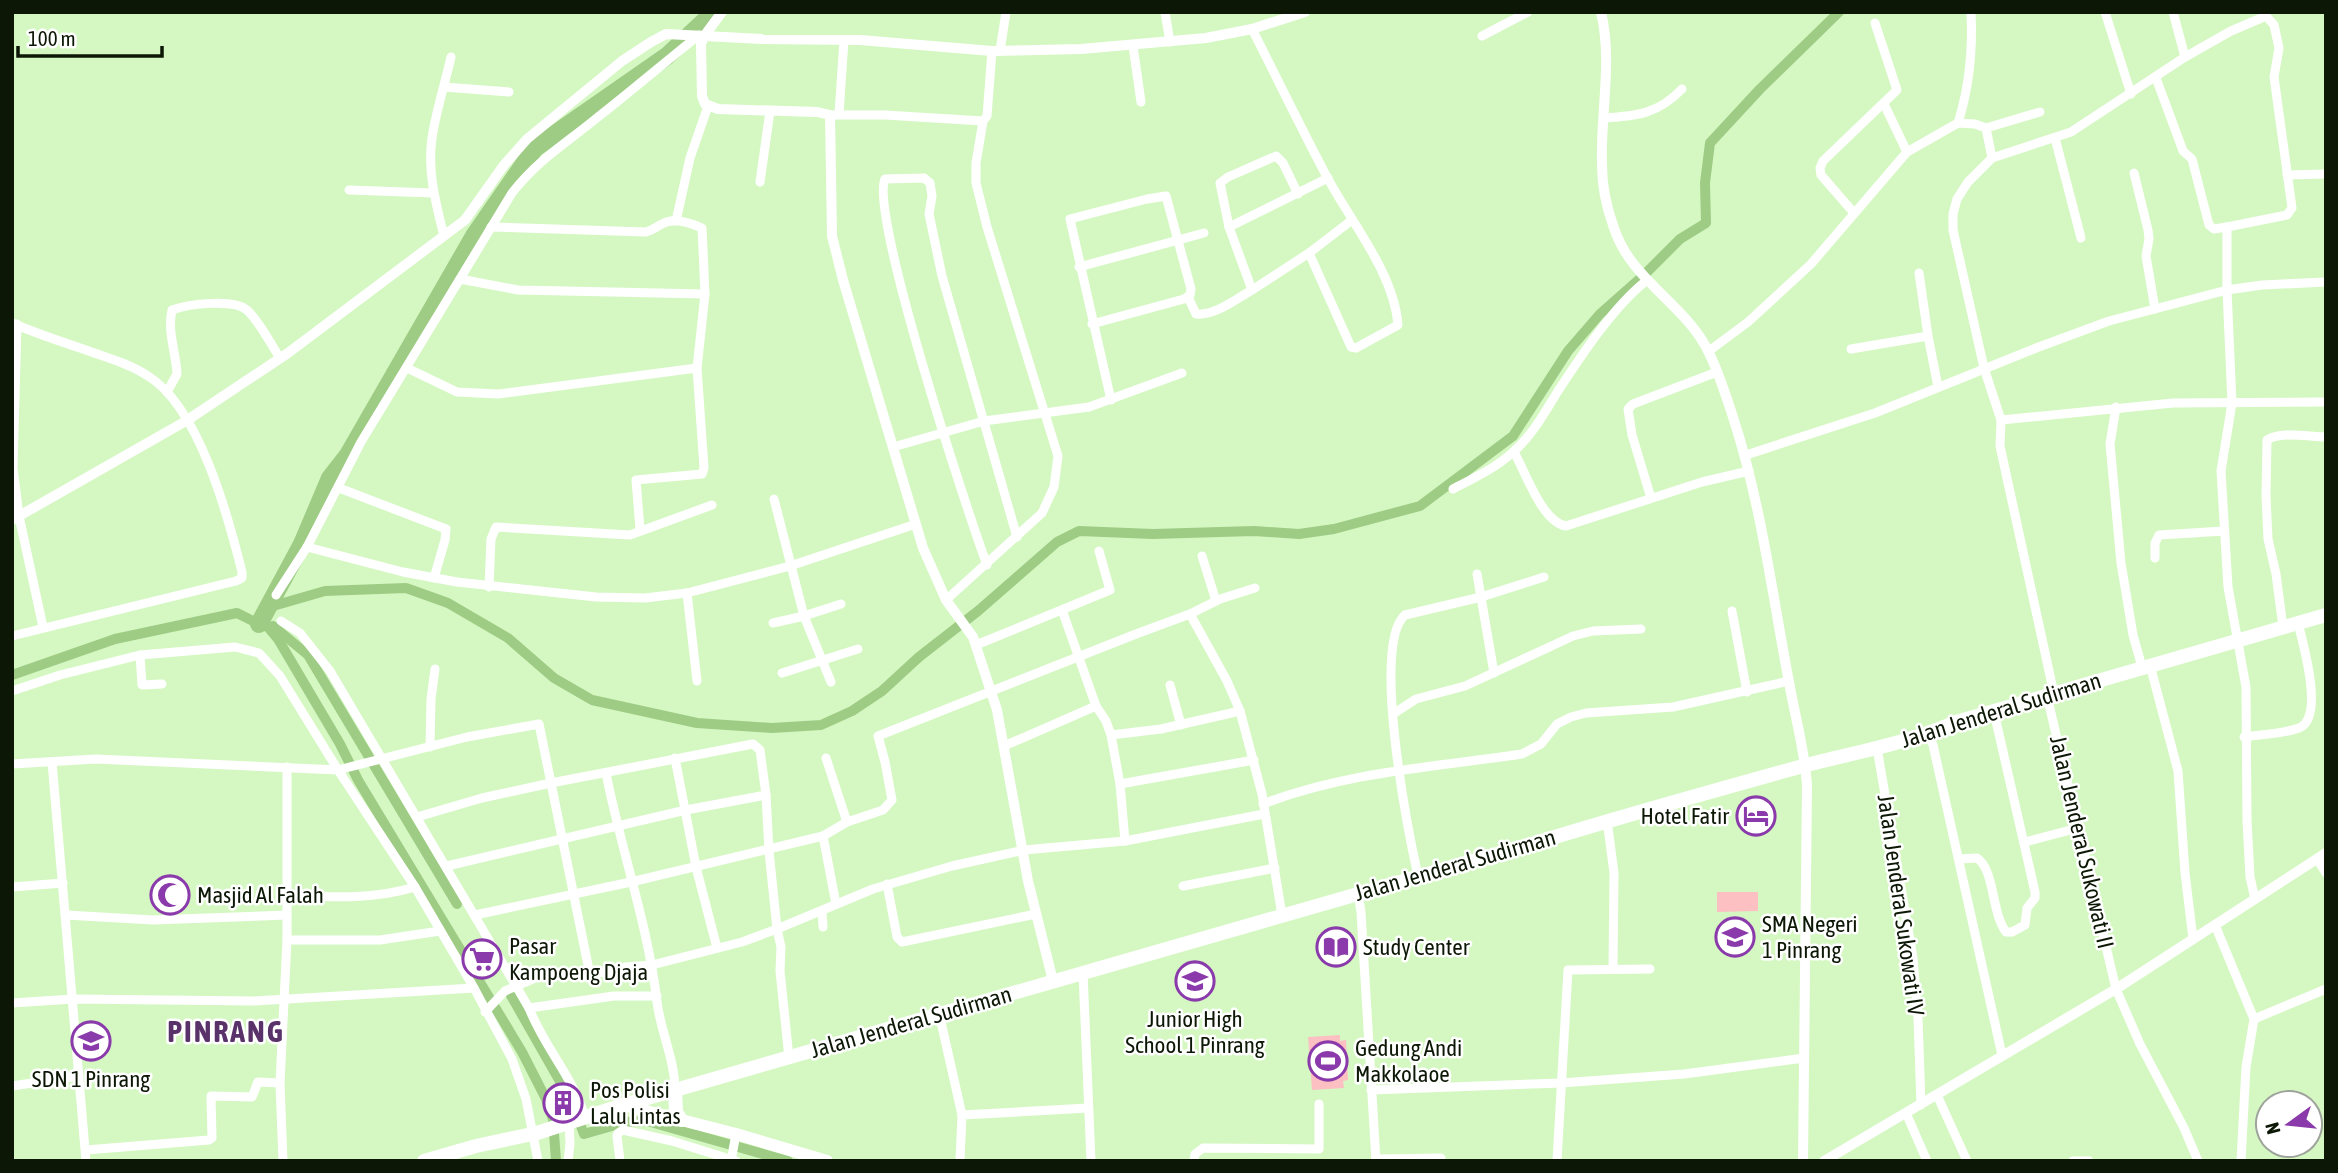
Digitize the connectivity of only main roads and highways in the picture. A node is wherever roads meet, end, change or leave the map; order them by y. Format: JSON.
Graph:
{"nodes":[{"id":1,"x":2326,"y":615,"type":"edge"},
{"id":2,"x":675,"y":1091,"type":"junction"},
{"id":3,"x":623,"y":1105,"type":"junction"},
{"id":4,"x":681,"y":1120,"type":"junction"},
{"id":5,"x":424,"y":1161,"type":"edge"},
{"id":6,"x":827,"y":1161,"type":"edge"}],
"edges":[{"from":1,"to":2,"type":"highway","name":"Jalan Jenderal Sudirman"},
{"from":2,"to":3,"type":"highway","name":"Jalan Jenderal Sudirman"},
{"from":2,"to":4,"type":"highway"},
{"from":3,"to":4,"type":"main road"},
{"from":3,"to":5,"type":"highway","name":"Jalan Jenderal Sudirman"},
{"from":4,"to":6,"type":"main road"}]}
